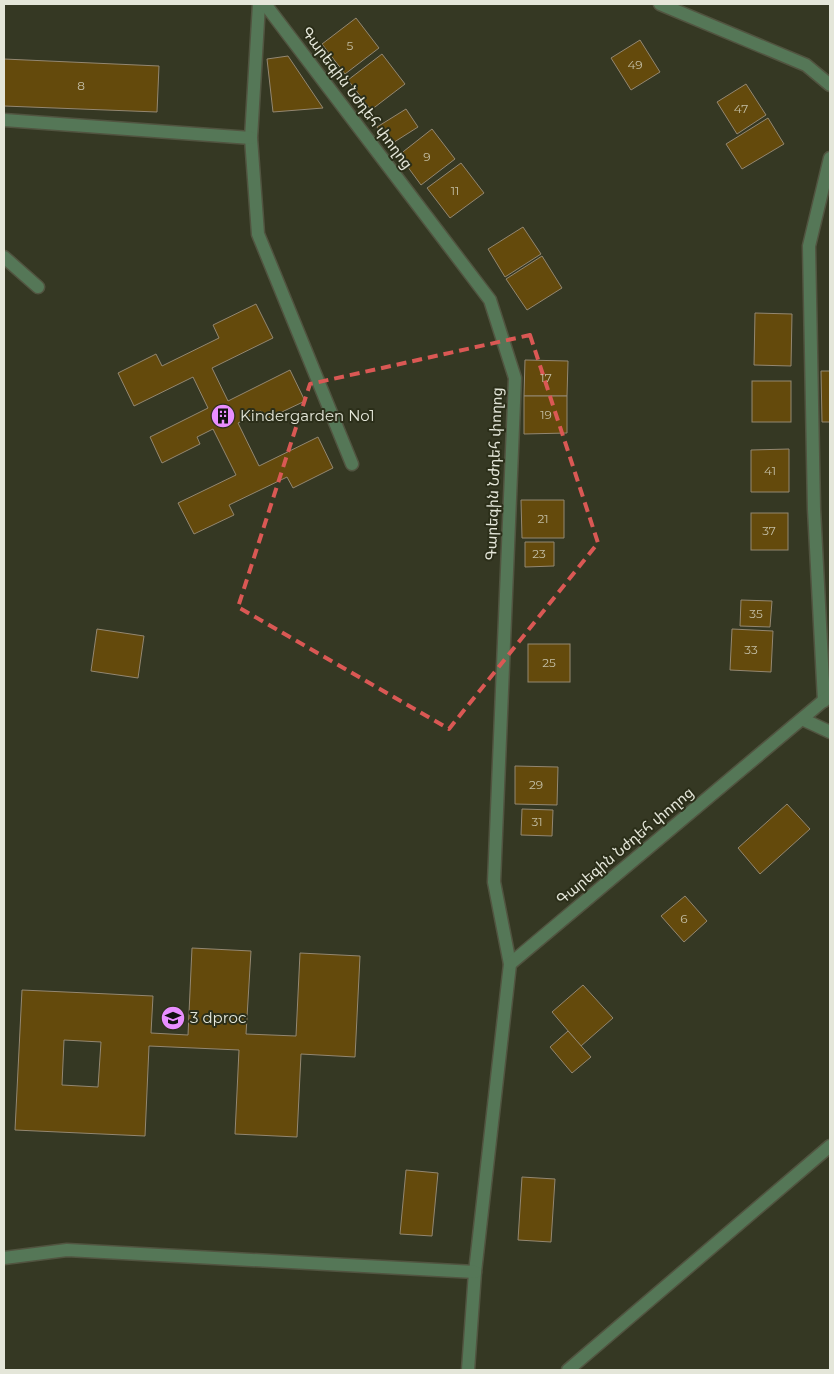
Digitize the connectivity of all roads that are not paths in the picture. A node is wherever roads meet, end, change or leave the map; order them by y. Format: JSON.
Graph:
{"nodes":[{"id":1,"x":259,"y":4,"type":"edge"},
{"id":2,"x":265,"y":4,"type":"edge"},
{"id":3,"x":660,"y":4,"type":"edge"},
{"id":4,"x":830,"y":85,"type":"edge"},
{"id":5,"x":4,"y":120,"type":"edge"},
{"id":6,"x":251,"y":138,"type":"junction"},
{"id":7,"x":830,"y":158,"type":"edge"},
{"id":8,"x":4,"y":257,"type":"edge"},
{"id":9,"x":38,"y":287,"type":"dead end"},
{"id":10,"x":352,"y":464,"type":"dead end"},
{"id":11,"x":827,"y":698,"type":"edge"},
{"id":12,"x":802,"y":719,"type":"junction"},
{"id":13,"x":830,"y":732,"type":"edge"},
{"id":14,"x":510,"y":964,"type":"junction"},
{"id":15,"x":830,"y":1146,"type":"edge"},
{"id":16,"x":4,"y":1258,"type":"edge"},
{"id":17,"x":475,"y":1272,"type":"junction"},
{"id":18,"x":468,"y":1370,"type":"edge"},
{"id":19,"x":568,"y":1370,"type":"edge"}],
"edges":[{"from":1,"to":6,"type":"street"},
{"from":2,"to":14,"type":"street","name":"Գարեգին Նժդեհ փողոց"},
{"from":3,"to":4,"type":"street"},
{"from":5,"to":6,"type":"street"},
{"from":6,"to":10,"type":"street"},
{"from":7,"to":11,"type":"street"},
{"from":8,"to":9,"type":"street"},
{"from":11,"to":12,"type":"street","name":"Գարեգին Նժդեհ փողոց"},
{"from":12,"to":13,"type":"street"},
{"from":12,"to":14,"type":"street","name":"Գարեգին Նժդեհ փողոց"},
{"from":14,"to":17,"type":"street","name":"Գարեգին Նժդեհ փողոց"},
{"from":15,"to":19,"type":"street"},
{"from":16,"to":17,"type":"street"},
{"from":17,"to":18,"type":"street","name":"Գարեգին Նժդեհ փողոց"}]}
